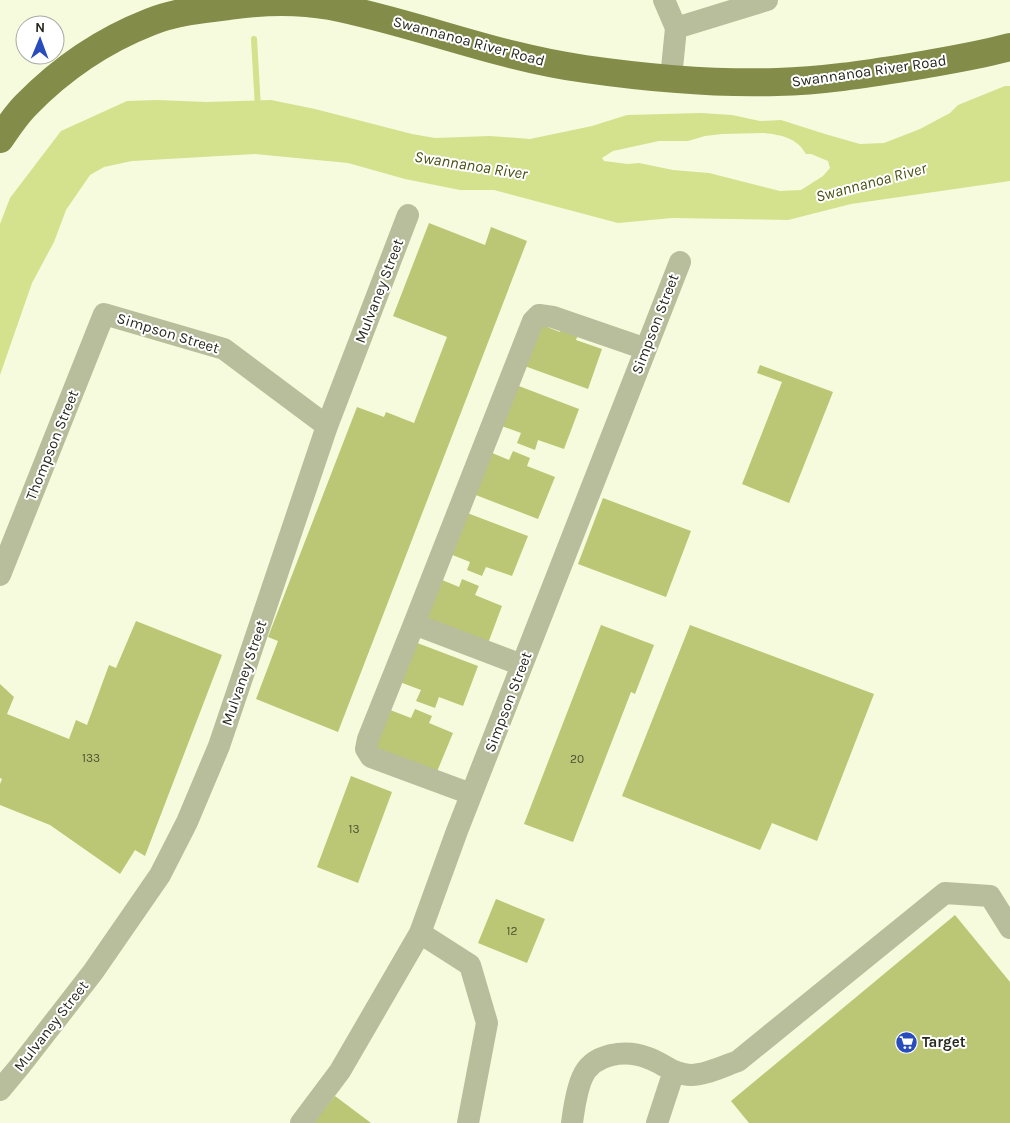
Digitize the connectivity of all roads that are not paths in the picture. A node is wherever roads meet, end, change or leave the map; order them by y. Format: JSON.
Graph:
{"nodes":[{"id":1,"x":664,"y":0,"type":"edge"},
{"id":2,"x":767,"y":0,"type":"edge"},
{"id":3,"x":676,"y":28,"type":"junction"},
{"id":4,"x":1010,"y":47,"type":"edge"},
{"id":5,"x":671,"y":78,"type":"junction"},
{"id":6,"x":0,"y":139,"type":"edge"},
{"id":7,"x":408,"y":214,"type":"dead end"},
{"id":8,"x":680,"y":262,"type":"dead end"},
{"id":9,"x":104,"y":314,"type":"joint"},
{"id":10,"x":646,"y":349,"type":"junction"},
{"id":11,"x":328,"y":426,"type":"junction"},
{"id":12,"x":0,"y":575,"type":"edge"},
{"id":13,"x":414,"y":624,"type":"junction"},
{"id":14,"x":522,"y":665,"type":"junction"},
{"id":15,"x":471,"y":794,"type":"junction"},
{"id":16,"x":1010,"y":928,"type":"edge"},
{"id":17,"x":420,"y":934,"type":"junction"},
{"id":18,"x":674,"y":1071,"type":"junction"},
{"id":19,"x":0,"y":1090,"type":"edge"},
{"id":20,"x":301,"y":1123,"type":"edge"},
{"id":21,"x":468,"y":1123,"type":"edge"},
{"id":22,"x":572,"y":1123,"type":"edge"},
{"id":23,"x":657,"y":1123,"type":"edge"}],
"edges":[{"from":1,"to":3,"type":"street"},
{"from":2,"to":3,"type":"street"},
{"from":3,"to":5,"type":"street"},
{"from":4,"to":5,"type":"main road","name":"Swannanoa River Road"},
{"from":5,"to":6,"type":"main road","name":"Swannanoa River Road"},
{"from":7,"to":11,"type":"street","name":"Mulvaney Street"},
{"from":8,"to":10,"type":"street","name":"Simpson Street"},
{"from":9,"to":11,"type":"street","name":"Simpson Street"},
{"from":9,"to":12,"type":"street","name":"Thompson Street"},
{"from":10,"to":13,"type":"street"},
{"from":10,"to":14,"type":"street","name":"Simpson Street"},
{"from":11,"to":19,"type":"street","name":"Mulvaney Street"},
{"from":13,"to":14,"type":"street"},
{"from":13,"to":15,"type":"street"},
{"from":14,"to":15,"type":"street","name":"Simpson Street"},
{"from":15,"to":17,"type":"street","name":"Simpson Street"},
{"from":16,"to":18,"type":"street"},
{"from":17,"to":20,"type":"street","name":"Simpson Street"},
{"from":17,"to":21,"type":"street"},
{"from":18,"to":22,"type":"street"},
{"from":18,"to":23,"type":"street"}]}
